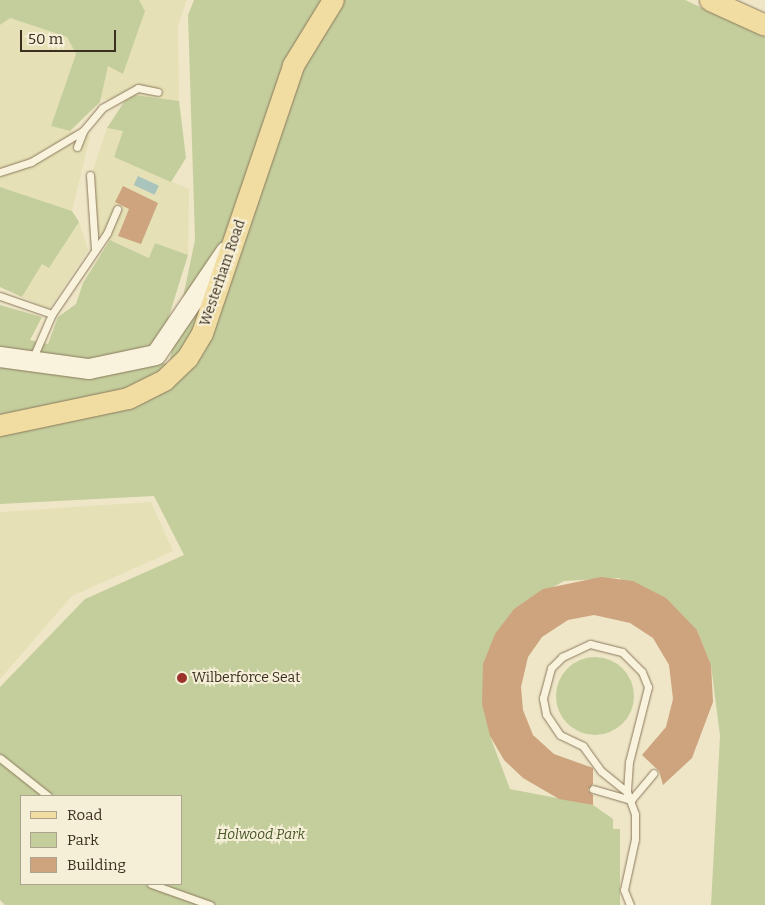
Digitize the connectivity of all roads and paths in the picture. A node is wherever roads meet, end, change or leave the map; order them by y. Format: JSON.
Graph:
{"nodes":[{"id":1,"x":333,"y":0,"type":"edge"},
{"id":2,"x":710,"y":0,"type":"edge"},
{"id":3,"x":765,"y":25,"type":"edge"},
{"id":4,"x":158,"y":92,"type":"dead end"},
{"id":5,"x":83,"y":131,"type":"junction"},
{"id":6,"x":77,"y":147,"type":"dead end"},
{"id":7,"x":0,"y":172,"type":"edge"},
{"id":8,"x":90,"y":175,"type":"dead end"},
{"id":9,"x":116,"y":209,"type":"dead end"},
{"id":10,"x":237,"y":236,"type":"junction"},
{"id":11,"x":95,"y":250,"type":"junction"},
{"id":12,"x":0,"y":296,"type":"edge"},
{"id":13,"x":52,"y":314,"type":"junction"},
{"id":14,"x":0,"y":357,"type":"edge"},
{"id":15,"x":31,"y":362,"type":"junction"},
{"id":16,"x":0,"y":425,"type":"edge"},
{"id":17,"x":0,"y":758,"type":"edge"},
{"id":18,"x":654,"y":773,"type":"dead end"},
{"id":19,"x":593,"y":789,"type":"dead end"},
{"id":20,"x":627,"y":792,"type":"junction"},
{"id":21,"x":47,"y":795,"type":"edge"},
{"id":22,"x":631,"y":800,"type":"junction"},
{"id":23,"x":155,"y":885,"type":"edge"},
{"id":24,"x":210,"y":905,"type":"edge"},
{"id":25,"x":630,"y":905,"type":"edge"}],
"edges":[{"from":1,"to":10,"type":"main road","name":"Westerham Road"},
{"from":2,"to":3,"type":"main road"},
{"from":4,"to":5,"type":"lane"},
{"from":5,"to":6,"type":"lane"},
{"from":5,"to":7,"type":"lane"},
{"from":8,"to":11,"type":"lane"},
{"from":9,"to":11,"type":"lane"},
{"from":10,"to":15,"type":"street"},
{"from":10,"to":16,"type":"main road","name":"Westerham Road"},
{"from":11,"to":13,"type":"lane"},
{"from":12,"to":13,"type":"lane"},
{"from":13,"to":15,"type":"lane"},
{"from":14,"to":15,"type":"street"},
{"from":17,"to":21,"type":"lane"},
{"from":18,"to":22,"type":"lane"},
{"from":19,"to":22,"type":"lane"},
{"from":20,"to":20,"type":"lane"},
{"from":20,"to":22,"type":"lane"},
{"from":22,"to":25,"type":"lane"},
{"from":23,"to":24,"type":"lane"}]}
